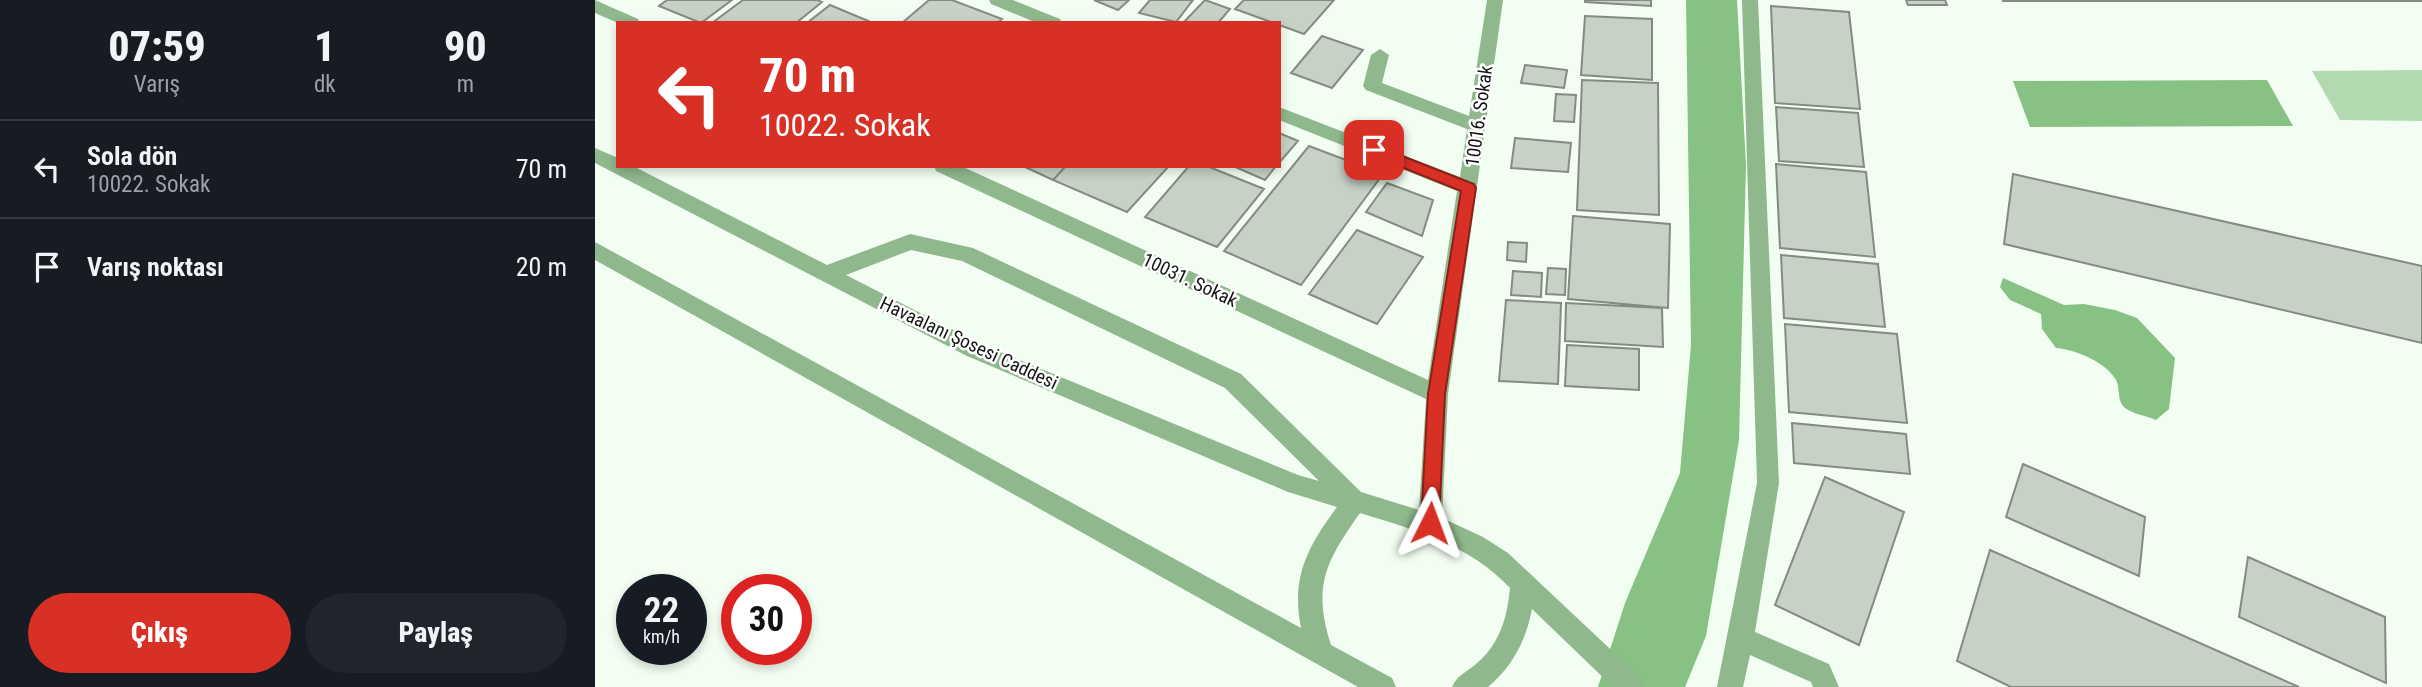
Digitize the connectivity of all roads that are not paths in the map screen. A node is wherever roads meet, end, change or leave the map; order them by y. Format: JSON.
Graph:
{"nodes":[{"id":1,"x":997,"y":0,"type":"edge"},
{"id":2,"x":1495,"y":0,"type":"edge"},
{"id":3,"x":1750,"y":0,"type":"edge"},
{"id":4,"x":595,"y":6,"type":"edge"},
{"id":5,"x":628,"y":21,"type":"edge"},
{"id":6,"x":1049,"y":21,"type":"edge"},
{"id":7,"x":1380,"y":55,"type":"dead end"},
{"id":8,"x":1281,"y":114,"type":"edge"},
{"id":9,"x":1478,"y":126,"type":"junction"},
{"id":10,"x":595,"y":155,"type":"edge"},
{"id":11,"x":616,"y":166,"type":"edge"},
{"id":12,"x":620,"y":168,"type":"edge"},
{"id":13,"x":947,"y":168,"type":"edge"},
{"id":14,"x":1469,"y":188,"type":"junction"},
{"id":15,"x":595,"y":250,"type":"edge"},
{"id":16,"x":826,"y":274,"type":"junction"},
{"id":17,"x":1437,"y":394,"type":"junction"},
{"id":18,"x":1355,"y":501,"type":"junction"},
{"id":19,"x":1430,"y":523,"type":"junction"},
{"id":20,"x":1523,"y":584,"type":"junction"},
{"id":21,"x":1741,"y":639,"type":"junction"},
{"id":22,"x":1321,"y":653,"type":"junction"},
{"id":23,"x":1383,"y":687,"type":"edge"},
{"id":24,"x":1465,"y":687,"type":"edge"},
{"id":25,"x":1632,"y":687,"type":"edge"},
{"id":26,"x":1730,"y":687,"type":"edge"},
{"id":27,"x":1826,"y":687,"type":"edge"}],
"edges":[{"from":1,"to":6,"type":"street"},
{"from":2,"to":9,"type":"street","name":"10016. Sokak"},
{"from":3,"to":21,"type":"street"},
{"from":4,"to":5,"type":"street"},
{"from":7,"to":9,"type":"street"},
{"from":8,"to":14,"type":"street"},
{"from":9,"to":14,"type":"street","name":"10016. Sokak"},
{"from":10,"to":11,"type":"street","name":"Havaalanı Şosesi Caddesi"},
{"from":12,"to":16,"type":"street","name":"Havaalanı Şosesi Caddesi"},
{"from":13,"to":17,"type":"street","name":"10031. Sokak"},
{"from":14,"to":17,"type":"street","name":"10016. Sokak"},
{"from":15,"to":22,"type":"street"},
{"from":16,"to":18,"type":"street","name":"Havaalanı Şosesi Caddesi"},
{"from":16,"to":18,"type":"street"},
{"from":17,"to":19,"type":"street","name":"10016. Sokak"},
{"from":18,"to":19,"type":"street","name":"Havaalanı Şosesi Caddesi"},
{"from":18,"to":22,"type":"street"},
{"from":19,"to":20,"type":"street","name":"Havaalanı Şosesi Caddesi"},
{"from":20,"to":24,"type":"street"},
{"from":20,"to":25,"type":"street","name":"Havaalanı Şosesi Caddesi"},
{"from":21,"to":26,"type":"street"},
{"from":21,"to":27,"type":"street"},
{"from":22,"to":23,"type":"street"}]}
